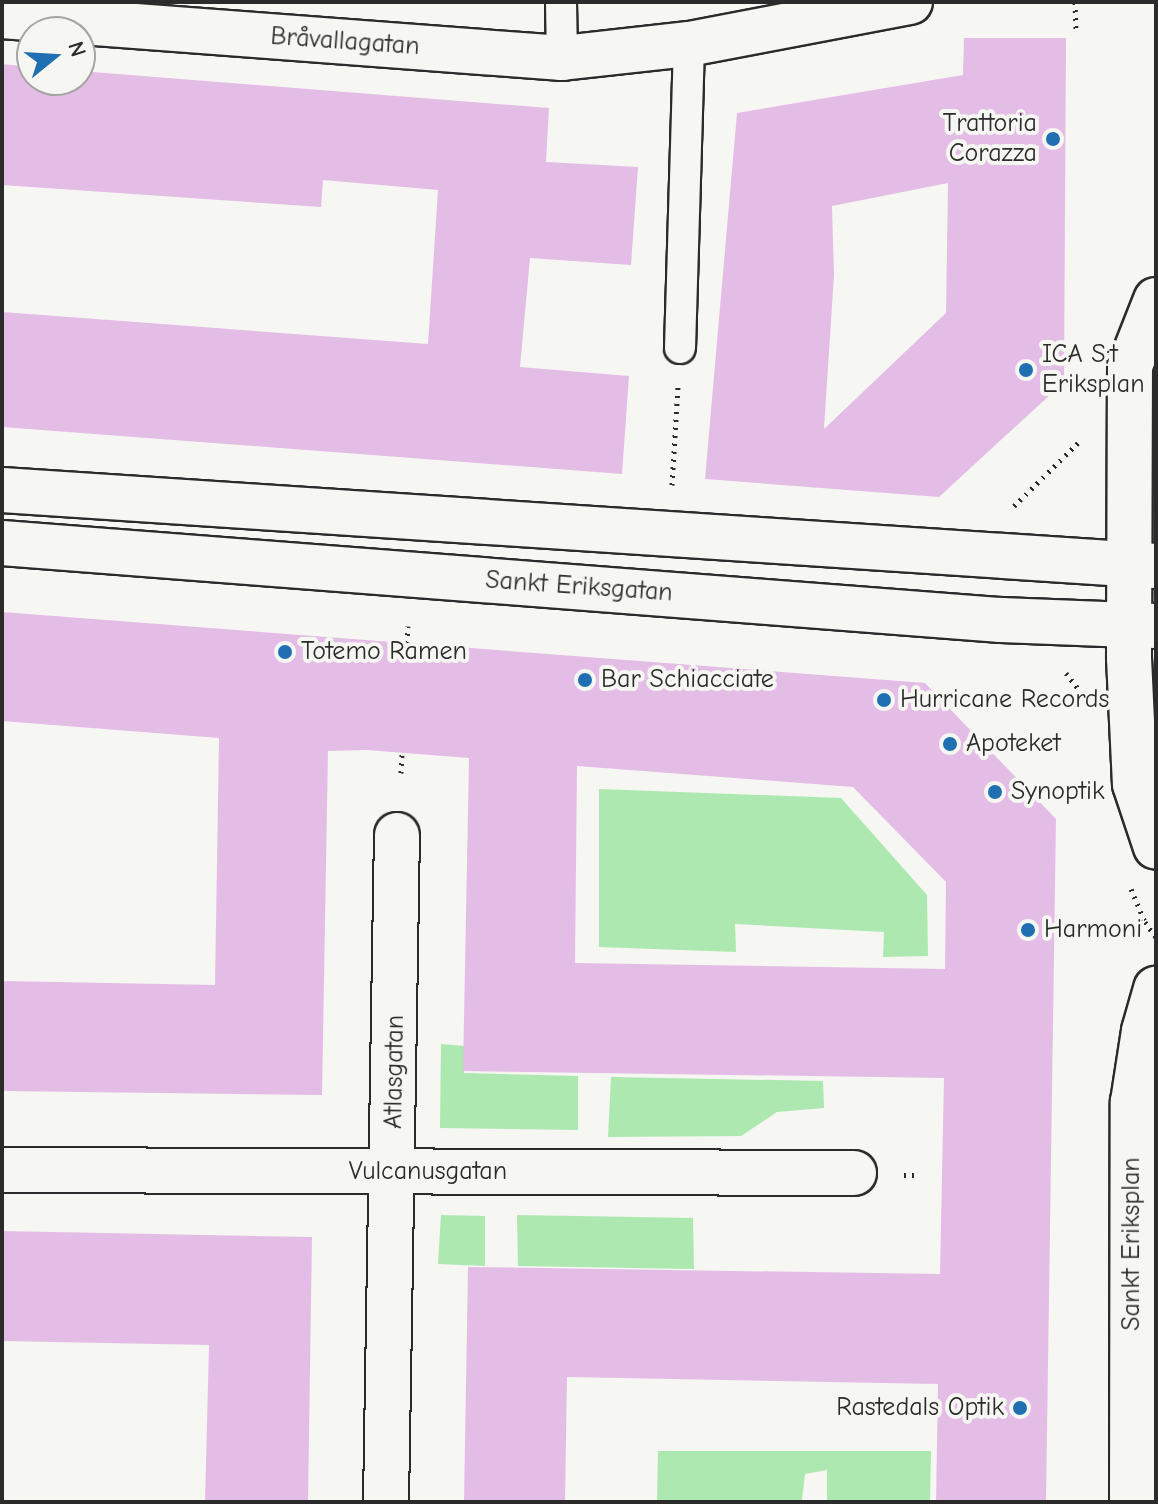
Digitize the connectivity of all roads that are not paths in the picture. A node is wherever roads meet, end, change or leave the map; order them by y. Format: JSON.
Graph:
{"nodes":[{"id":1,"x":561,"y":2,"type":"edge"},
{"id":2,"x":910,"y":2,"type":"edge"},
{"id":3,"x":2,"y":16,"type":"edge"},
{"id":4,"x":689,"y":44,"type":"junction"},
{"id":5,"x":562,"y":58,"type":"junction"},
{"id":6,"x":1156,"y":300,"type":"edge"},
{"id":7,"x":680,"y":348,"type":"road end"},
{"id":8,"x":2,"y":490,"type":"edge"},
{"id":9,"x":2,"y":543,"type":"edge"},
{"id":10,"x":1143,"y":565,"type":"edge"},
{"id":11,"x":1142,"y":626,"type":"edge"},
{"id":12,"x":397,"y":835,"type":"dead end"},
{"id":13,"x":1156,"y":847,"type":"edge"},
{"id":14,"x":1156,"y":989,"type":"edge"},
{"id":15,"x":2,"y":1170,"type":"edge"},
{"id":16,"x":393,"y":1171,"type":"junction"},
{"id":17,"x":854,"y":1173,"type":"dead end"},
{"id":18,"x":386,"y":1502,"type":"edge"},
{"id":19,"x":1132,"y":1502,"type":"edge"}],
"edges":[{"from":1,"to":5,"type":"lane"},
{"from":2,"to":4,"type":"street","name":"Bråvallagatan"},
{"from":3,"to":5,"type":"street","name":"Bråvallagatan"},
{"from":4,"to":5,"type":"street","name":"Bråvallagatan"},
{"from":4,"to":7,"type":"lane"},
{"from":6,"to":10,"type":"street"},
{"from":8,"to":10,"type":"street"},
{"from":9,"to":11,"type":"street","name":"Sankt Eriksgatan"},
{"from":10,"to":11,"type":"street"},
{"from":11,"to":13,"type":"street"},
{"from":12,"to":16,"type":"street","name":"Atlasgatan"},
{"from":14,"to":19,"type":"street","name":"Sankt Eriksplan"},
{"from":15,"to":16,"type":"street","name":"Vulcanusgatan"},
{"from":16,"to":17,"type":"street","name":"Vulcanusgatan"},
{"from":16,"to":18,"type":"street","name":"Atlasgatan"}]}
